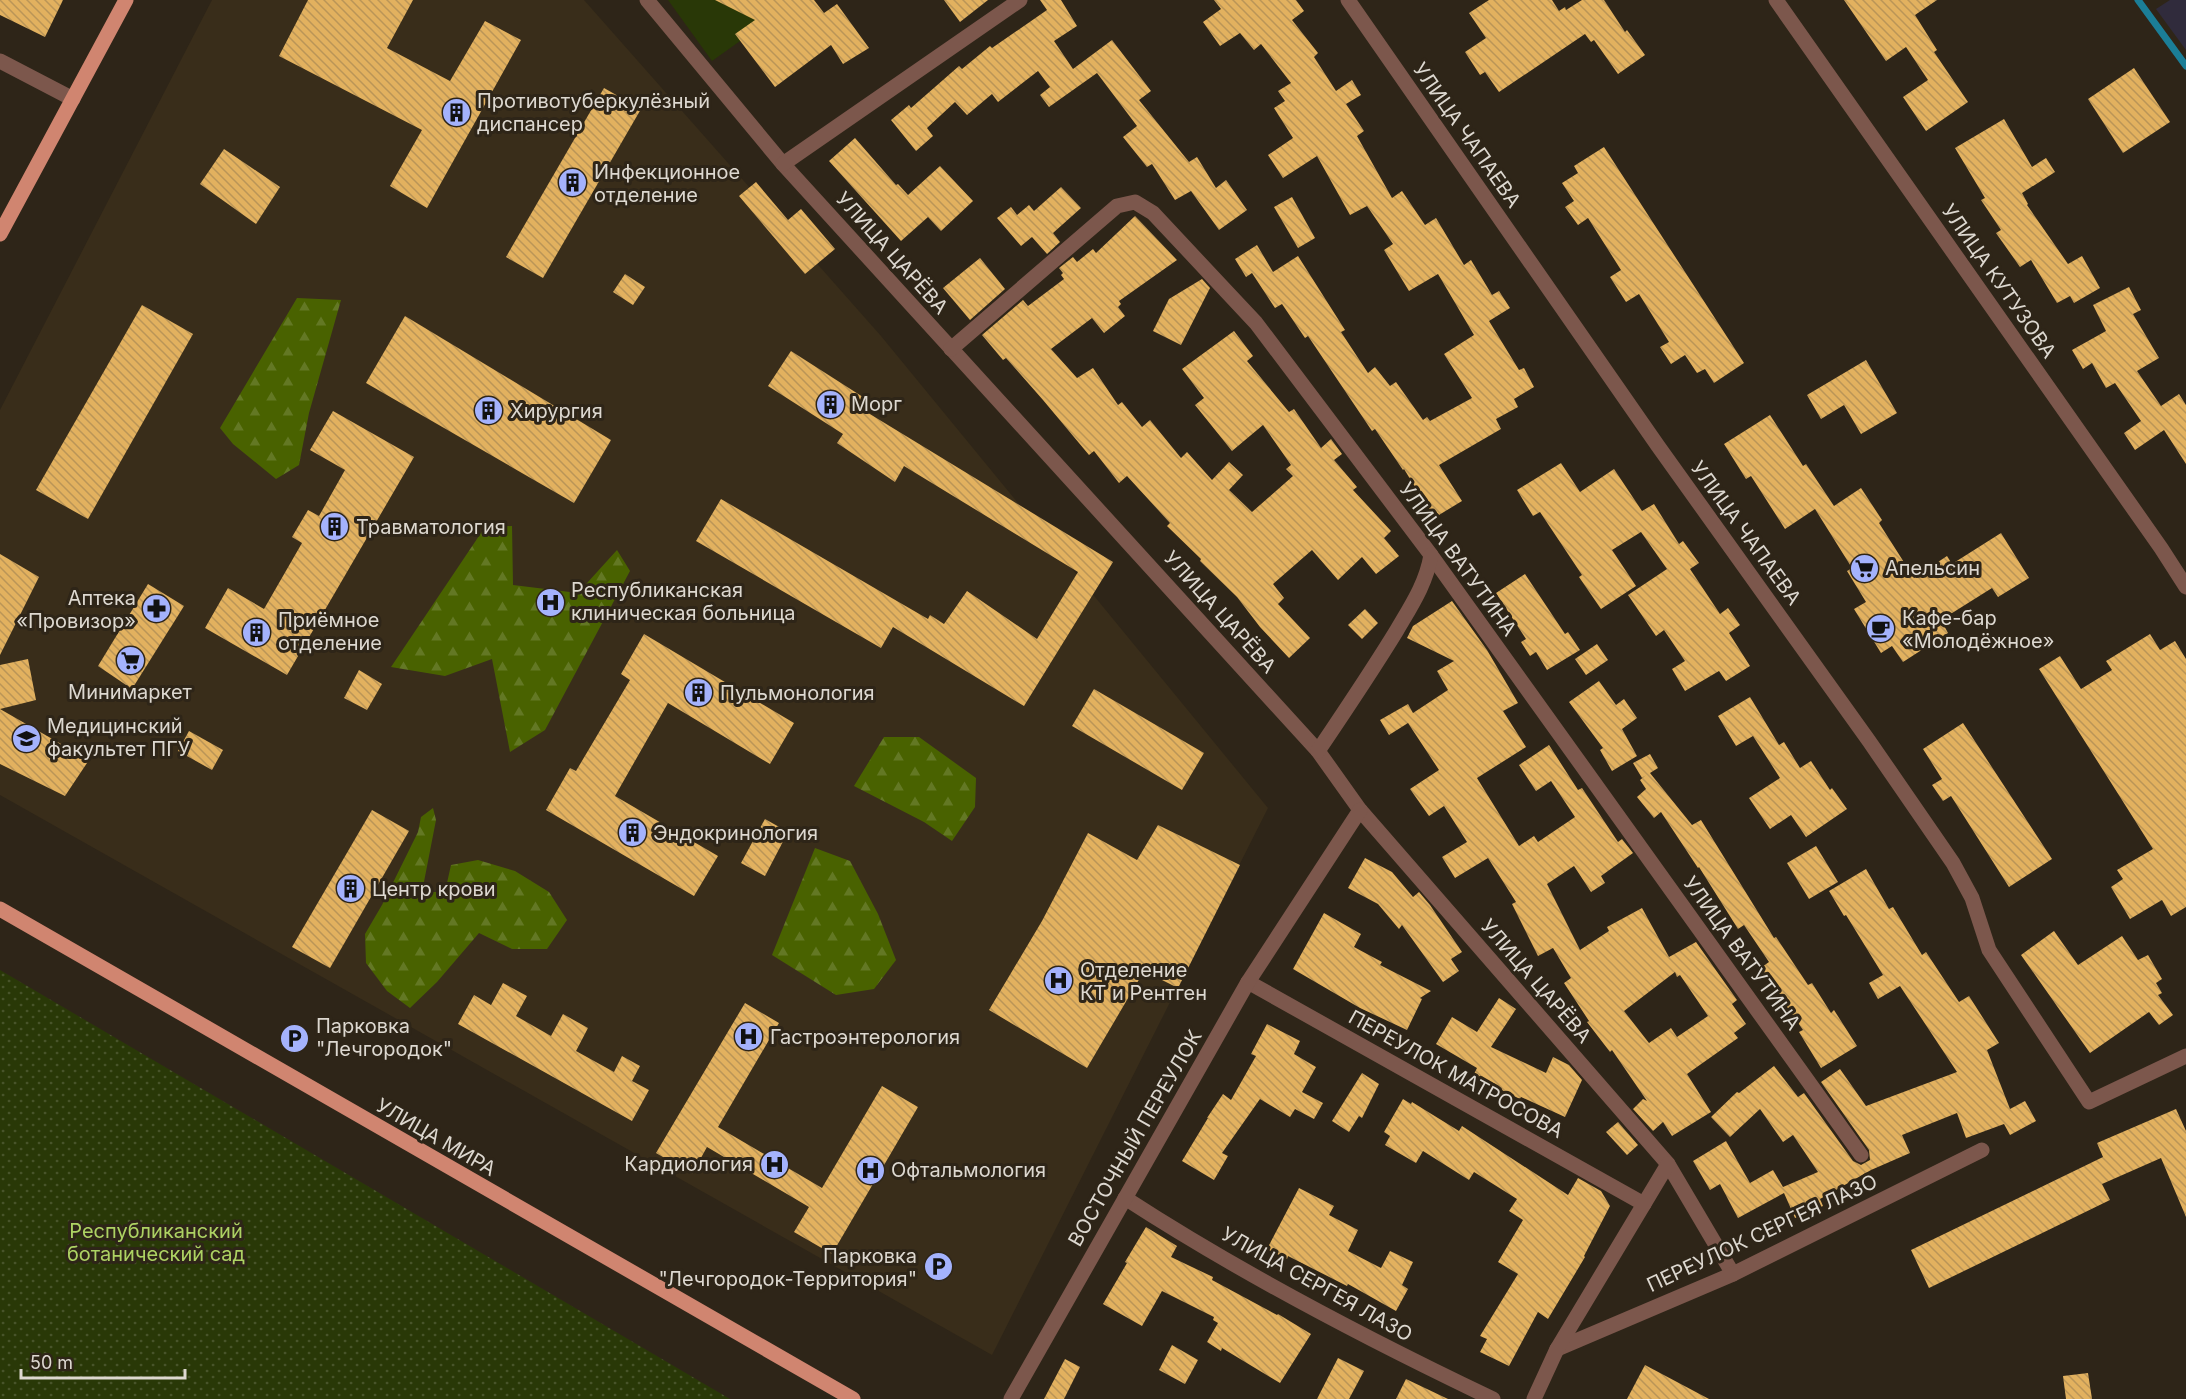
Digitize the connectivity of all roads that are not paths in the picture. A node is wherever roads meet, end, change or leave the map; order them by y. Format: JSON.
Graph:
{"nodes":[{"id":1,"x":126,"y":0,"type":"edge"},
{"id":2,"x":647,"y":0,"type":"edge"},
{"id":3,"x":1020,"y":0,"type":"edge"},
{"id":4,"x":1348,"y":0,"type":"edge"},
{"id":5,"x":1776,"y":0,"type":"edge"},
{"id":6,"x":0,"y":61,"type":"edge"},
{"id":7,"x":73,"y":99,"type":"junction"},
{"id":8,"x":783,"y":164,"type":"junction"},
{"id":9,"x":0,"y":234,"type":"edge"},
{"id":10,"x":951,"y":349,"type":"junction"},
{"id":11,"x":1431,"y":555,"type":"junction"},
{"id":12,"x":2186,"y":587,"type":"edge"},
{"id":13,"x":1318,"y":751,"type":"junction"},
{"id":14,"x":1360,"y":810,"type":"junction"},
{"id":15,"x":0,"y":909,"type":"edge"},
{"id":16,"x":1248,"y":982,"type":"junction"},
{"id":17,"x":2186,"y":1056,"type":"edge"},
{"id":18,"x":1982,"y":1150,"type":"dead end"},
{"id":19,"x":1861,"y":1155,"type":"dead end"},
{"id":20,"x":1668,"y":1164,"type":"junction"},
{"id":21,"x":1125,"y":1198,"type":"junction"},
{"id":22,"x":1644,"y":1204,"type":"junction"},
{"id":23,"x":1733,"y":1274,"type":"junction"},
{"id":24,"x":1557,"y":1349,"type":"junction"},
{"id":25,"x":853,"y":1399,"type":"edge"},
{"id":26,"x":1011,"y":1399,"type":"edge"},
{"id":27,"x":1493,"y":1399,"type":"edge"},
{"id":28,"x":1533,"y":1399,"type":"edge"}],
"edges":[{"from":1,"to":7,"type":"main road"},
{"from":2,"to":8,"type":"street","name":"УЛИЦА ЦАРЁВА"},
{"from":3,"to":8,"type":"street"},
{"from":4,"to":17,"type":"street","name":"УЛИЦА ЧАПАЕВА"},
{"from":5,"to":12,"type":"street","name":"УЛИЦА КУТУЗОВА"},
{"from":6,"to":7,"type":"street"},
{"from":7,"to":9,"type":"main road"},
{"from":8,"to":10,"type":"street","name":"УЛИЦА ЦАРЁВА"},
{"from":10,"to":11,"type":"street","name":"УЛИЦА ВАТУТИНА"},
{"from":10,"to":13,"type":"street","name":"УЛИЦА ЦАРЁВА"},
{"from":11,"to":13,"type":"street"},
{"from":11,"to":19,"type":"street","name":"УЛИЦА ВАТУТИНА"},
{"from":13,"to":14,"type":"street","name":"УЛИЦА ЦАРЁВА"},
{"from":14,"to":16,"type":"street","name":"ВОСТОЧНЫЙ ПЕРЕУЛОК"},
{"from":14,"to":20,"type":"street","name":"УЛИЦА ЦАРЁВА"},
{"from":15,"to":25,"type":"main road","name":"УЛИЦА МИРА"},
{"from":16,"to":21,"type":"street","name":"ВОСТОЧНЫЙ ПЕРЕУЛОК"},
{"from":16,"to":22,"type":"street","name":"ПЕРЕУЛОК МАТРОСОВА"},
{"from":18,"to":23,"type":"street","name":"ПЕРЕУЛОК СЕРГЕЯ ЛАЗО"},
{"from":20,"to":22,"type":"street"},
{"from":20,"to":23,"type":"street","name":"УЛИЦА ЦАРЁВА"},
{"from":21,"to":26,"type":"street","name":"ВОСТОЧНЫЙ ПЕРЕУЛОК"},
{"from":21,"to":27,"type":"street","name":"УЛИЦА СЕРГЕЯ ЛАЗО"},
{"from":22,"to":24,"type":"street"},
{"from":23,"to":24,"type":"street","name":"ПЕРЕУЛОК СЕРГЕЯ ЛАЗО"},
{"from":24,"to":28,"type":"street"}]}
